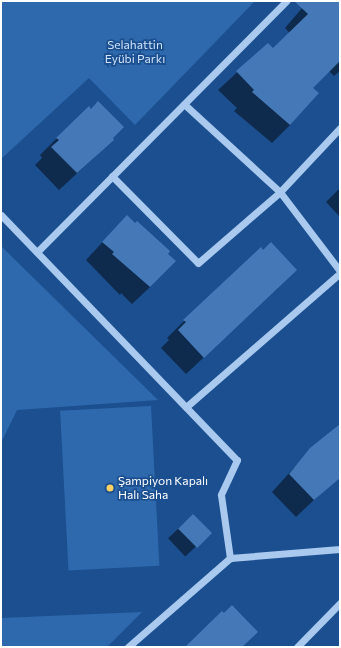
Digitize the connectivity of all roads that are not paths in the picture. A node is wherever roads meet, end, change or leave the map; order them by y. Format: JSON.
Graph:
{"nodes":[{"id":1,"x":286,"y":1,"type":"edge"},
{"id":2,"x":184,"y":104,"type":"junction"},
{"id":3,"x":340,"y":128,"type":"edge"},
{"id":4,"x":112,"y":176,"type":"junction"},
{"id":5,"x":280,"y":192,"type":"junction"},
{"id":6,"x":1,"y":215,"type":"edge"},
{"id":7,"x":37,"y":252,"type":"junction"},
{"id":8,"x":340,"y":272,"type":"edge"},
{"id":9,"x":186,"y":407,"type":"junction"},
{"id":10,"x":340,"y":549,"type":"edge"},
{"id":11,"x":230,"y":558,"type":"junction"},
{"id":12,"x":340,"y":603,"type":"edge"},
{"id":13,"x":128,"y":647,"type":"edge"},
{"id":14,"x":297,"y":647,"type":"edge"}],
"edges":[{"from":1,"to":2,"type":"street"},
{"from":2,"to":4,"type":"street"},
{"from":2,"to":5,"type":"street"},
{"from":3,"to":5,"type":"street"},
{"from":4,"to":5,"type":"street"},
{"from":4,"to":7,"type":"street"},
{"from":5,"to":8,"type":"street"},
{"from":6,"to":7,"type":"street"},
{"from":7,"to":9,"type":"street"},
{"from":8,"to":9,"type":"street"},
{"from":9,"to":11,"type":"street"},
{"from":10,"to":11,"type":"street"},
{"from":11,"to":13,"type":"street"},
{"from":12,"to":14,"type":"street"}]}
